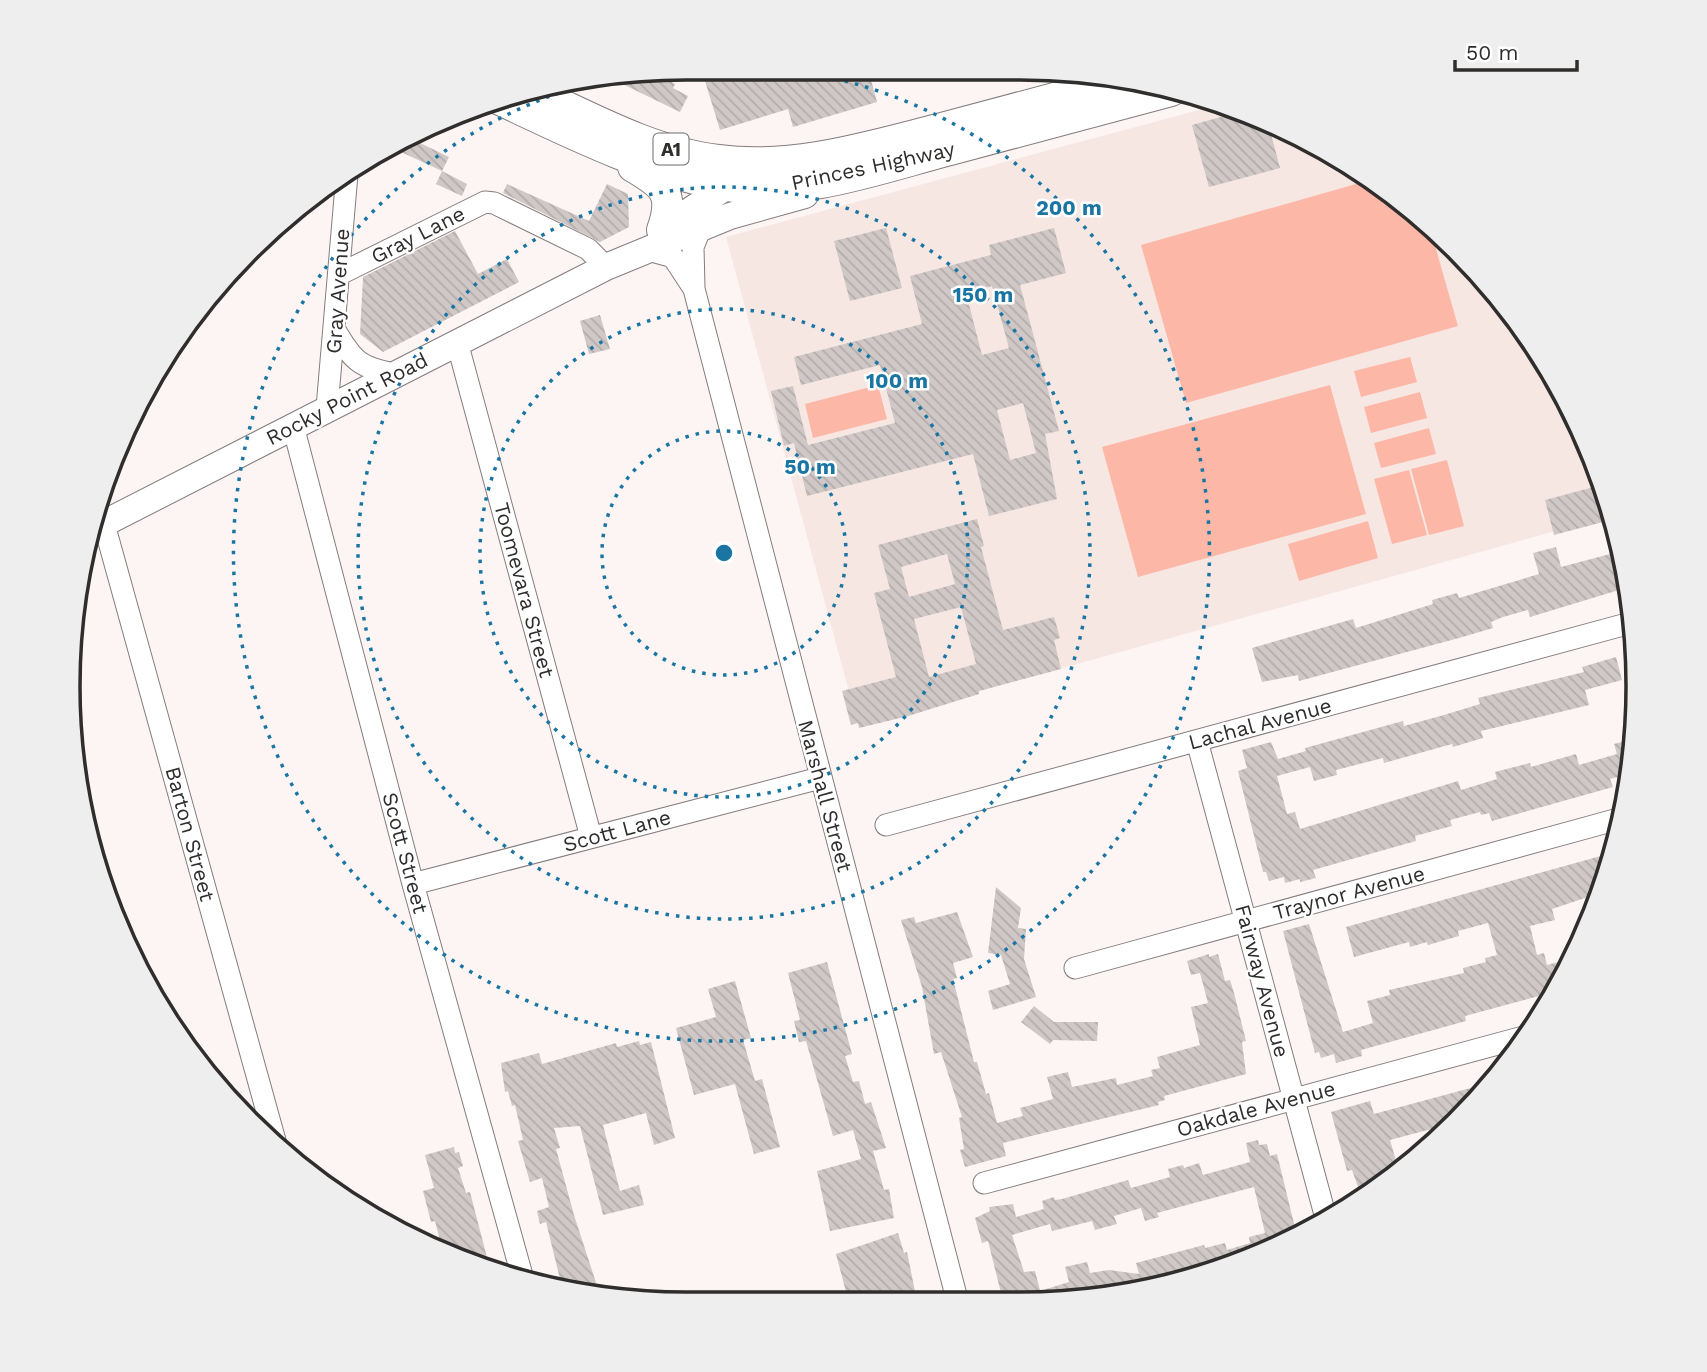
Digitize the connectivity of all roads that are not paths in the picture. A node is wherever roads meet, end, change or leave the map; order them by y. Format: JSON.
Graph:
{"nodes":[{"id":1,"x":1099,"y":86,"type":"edge"},
{"id":2,"x":1154,"y":96,"type":"edge"},
{"id":3,"x":547,"y":97,"type":"edge"},
{"id":4,"x":513,"y":106,"type":"edge"},
{"id":5,"x":575,"y":135,"type":"junction"},
{"id":6,"x":921,"y":158,"type":"junction"},
{"id":7,"x":765,"y":162,"type":"junction"},
{"id":8,"x":347,"y":185,"type":"edge"},
{"id":9,"x":728,"y":186,"type":"junction"},
{"id":10,"x":701,"y":227,"type":"junction"},
{"id":11,"x":655,"y":240,"type":"junction"},
{"id":12,"x":606,"y":267,"type":"junction"},
{"id":13,"x":340,"y":274,"type":"junction"},
{"id":14,"x":694,"y":289,"type":"junction"},
{"id":15,"x":335,"y":330,"type":"junction"},
{"id":16,"x":457,"y":342,"type":"junction"},
{"id":17,"x":394,"y":374,"type":"junction"},
{"id":18,"x":327,"y":408,"type":"junction"},
{"id":19,"x":293,"y":426,"type":"junction"},
{"id":20,"x":102,"y":525,"type":"edge"},
{"id":21,"x":99,"y":538,"type":"edge"},
{"id":22,"x":1623,"y":625,"type":"edge"},
{"id":23,"x":1196,"y":741,"type":"junction"},
{"id":24,"x":820,"y":778,"type":"junction"},
{"id":25,"x":1611,"y":821,"type":"edge"},
{"id":26,"x":886,"y":825,"type":"dead end"},
{"id":27,"x":591,"y":837,"type":"junction"},
{"id":28,"x":413,"y":884,"type":"junction"},
{"id":29,"x":1245,"y":921,"type":"junction"},
{"id":30,"x":1075,"y":968,"type":"dead end"},
{"id":31,"x":1511,"y":1041,"type":"edge"},
{"id":32,"x":1294,"y":1099,"type":"junction"},
{"id":33,"x":271,"y":1126,"type":"edge"},
{"id":34,"x":984,"y":1183,"type":"dead end"},
{"id":35,"x":1324,"y":1210,"type":"edge"},
{"id":36,"x":520,"y":1268,"type":"edge"},
{"id":37,"x":955,"y":1292,"type":"edge"}],
"edges":[{"from":1,"to":7,"type":"highway","name":"Princes Highway","number":"A1"},
{"from":2,"to":6,"type":"highway","name":"Princes Highway","number":"A1"},
{"from":3,"to":7,"type":"highway","name":"Princes Highway","number":"A1"},
{"from":4,"to":5,"type":"highway","name":"Princes Highway","number":"A1"},
{"from":5,"to":9,"type":"highway","name":"Princes Highway","number":"A1"},
{"from":5,"to":11,"type":"highway"},
{"from":6,"to":9,"type":"highway","name":"Princes Highway","number":"A1"},
{"from":6,"to":10,"type":"main road","name":"Rocky Point Road"},
{"from":7,"to":9,"type":"main road","name":"Rocky Point Road"},
{"from":8,"to":13,"type":"street","name":"Gray Avenue"},
{"from":9,"to":11,"type":"main road","name":"Rocky Point Road"},
{"from":10,"to":11,"type":"main road","name":"Rocky Point Road"},
{"from":10,"to":14,"type":"street","name":"Marshall Street"},
{"from":11,"to":12,"type":"main road","name":"Rocky Point Road"},
{"from":11,"to":14,"type":"street","name":"Marshall Street"},
{"from":12,"to":13,"type":"street","name":"Gray Lane"},
{"from":12,"to":16,"type":"main road","name":"Rocky Point Road"},
{"from":13,"to":15,"type":"street","name":"Gray Avenue"},
{"from":14,"to":24,"type":"street","name":"Marshall Street"},
{"from":15,"to":17,"type":"street"},
{"from":15,"to":18,"type":"street","name":"Gray Avenue"},
{"from":16,"to":17,"type":"main road","name":"Rocky Point Road"},
{"from":16,"to":27,"type":"street","name":"Toomevara Street"},
{"from":17,"to":18,"type":"main road","name":"Rocky Point Road"},
{"from":18,"to":19,"type":"main road","name":"Rocky Point Road"},
{"from":19,"to":20,"type":"main road","name":"Rocky Point Road"},
{"from":19,"to":28,"type":"street","name":"Scott Street"},
{"from":21,"to":33,"type":"street","name":"Barton Street"},
{"from":22,"to":23,"type":"street","name":"Lachal Avenue"},
{"from":23,"to":26,"type":"street","name":"Lachal Avenue"},
{"from":23,"to":29,"type":"street","name":"Fairway Avenue"},
{"from":24,"to":27,"type":"street","name":"Scott Lane"},
{"from":24,"to":37,"type":"street","name":"Marshall Street"},
{"from":25,"to":29,"type":"street","name":"Traynor Avenue"},
{"from":27,"to":28,"type":"street","name":"Scott Lane"},
{"from":28,"to":36,"type":"street","name":"Scott Street"},
{"from":29,"to":30,"type":"street","name":"Traynor Avenue"},
{"from":29,"to":32,"type":"street","name":"Fairway Avenue"},
{"from":31,"to":32,"type":"street","name":"Oakdale Avenue"},
{"from":32,"to":34,"type":"street","name":"Oakdale Avenue"},
{"from":32,"to":35,"type":"street","name":"Fairway Avenue"}]}
